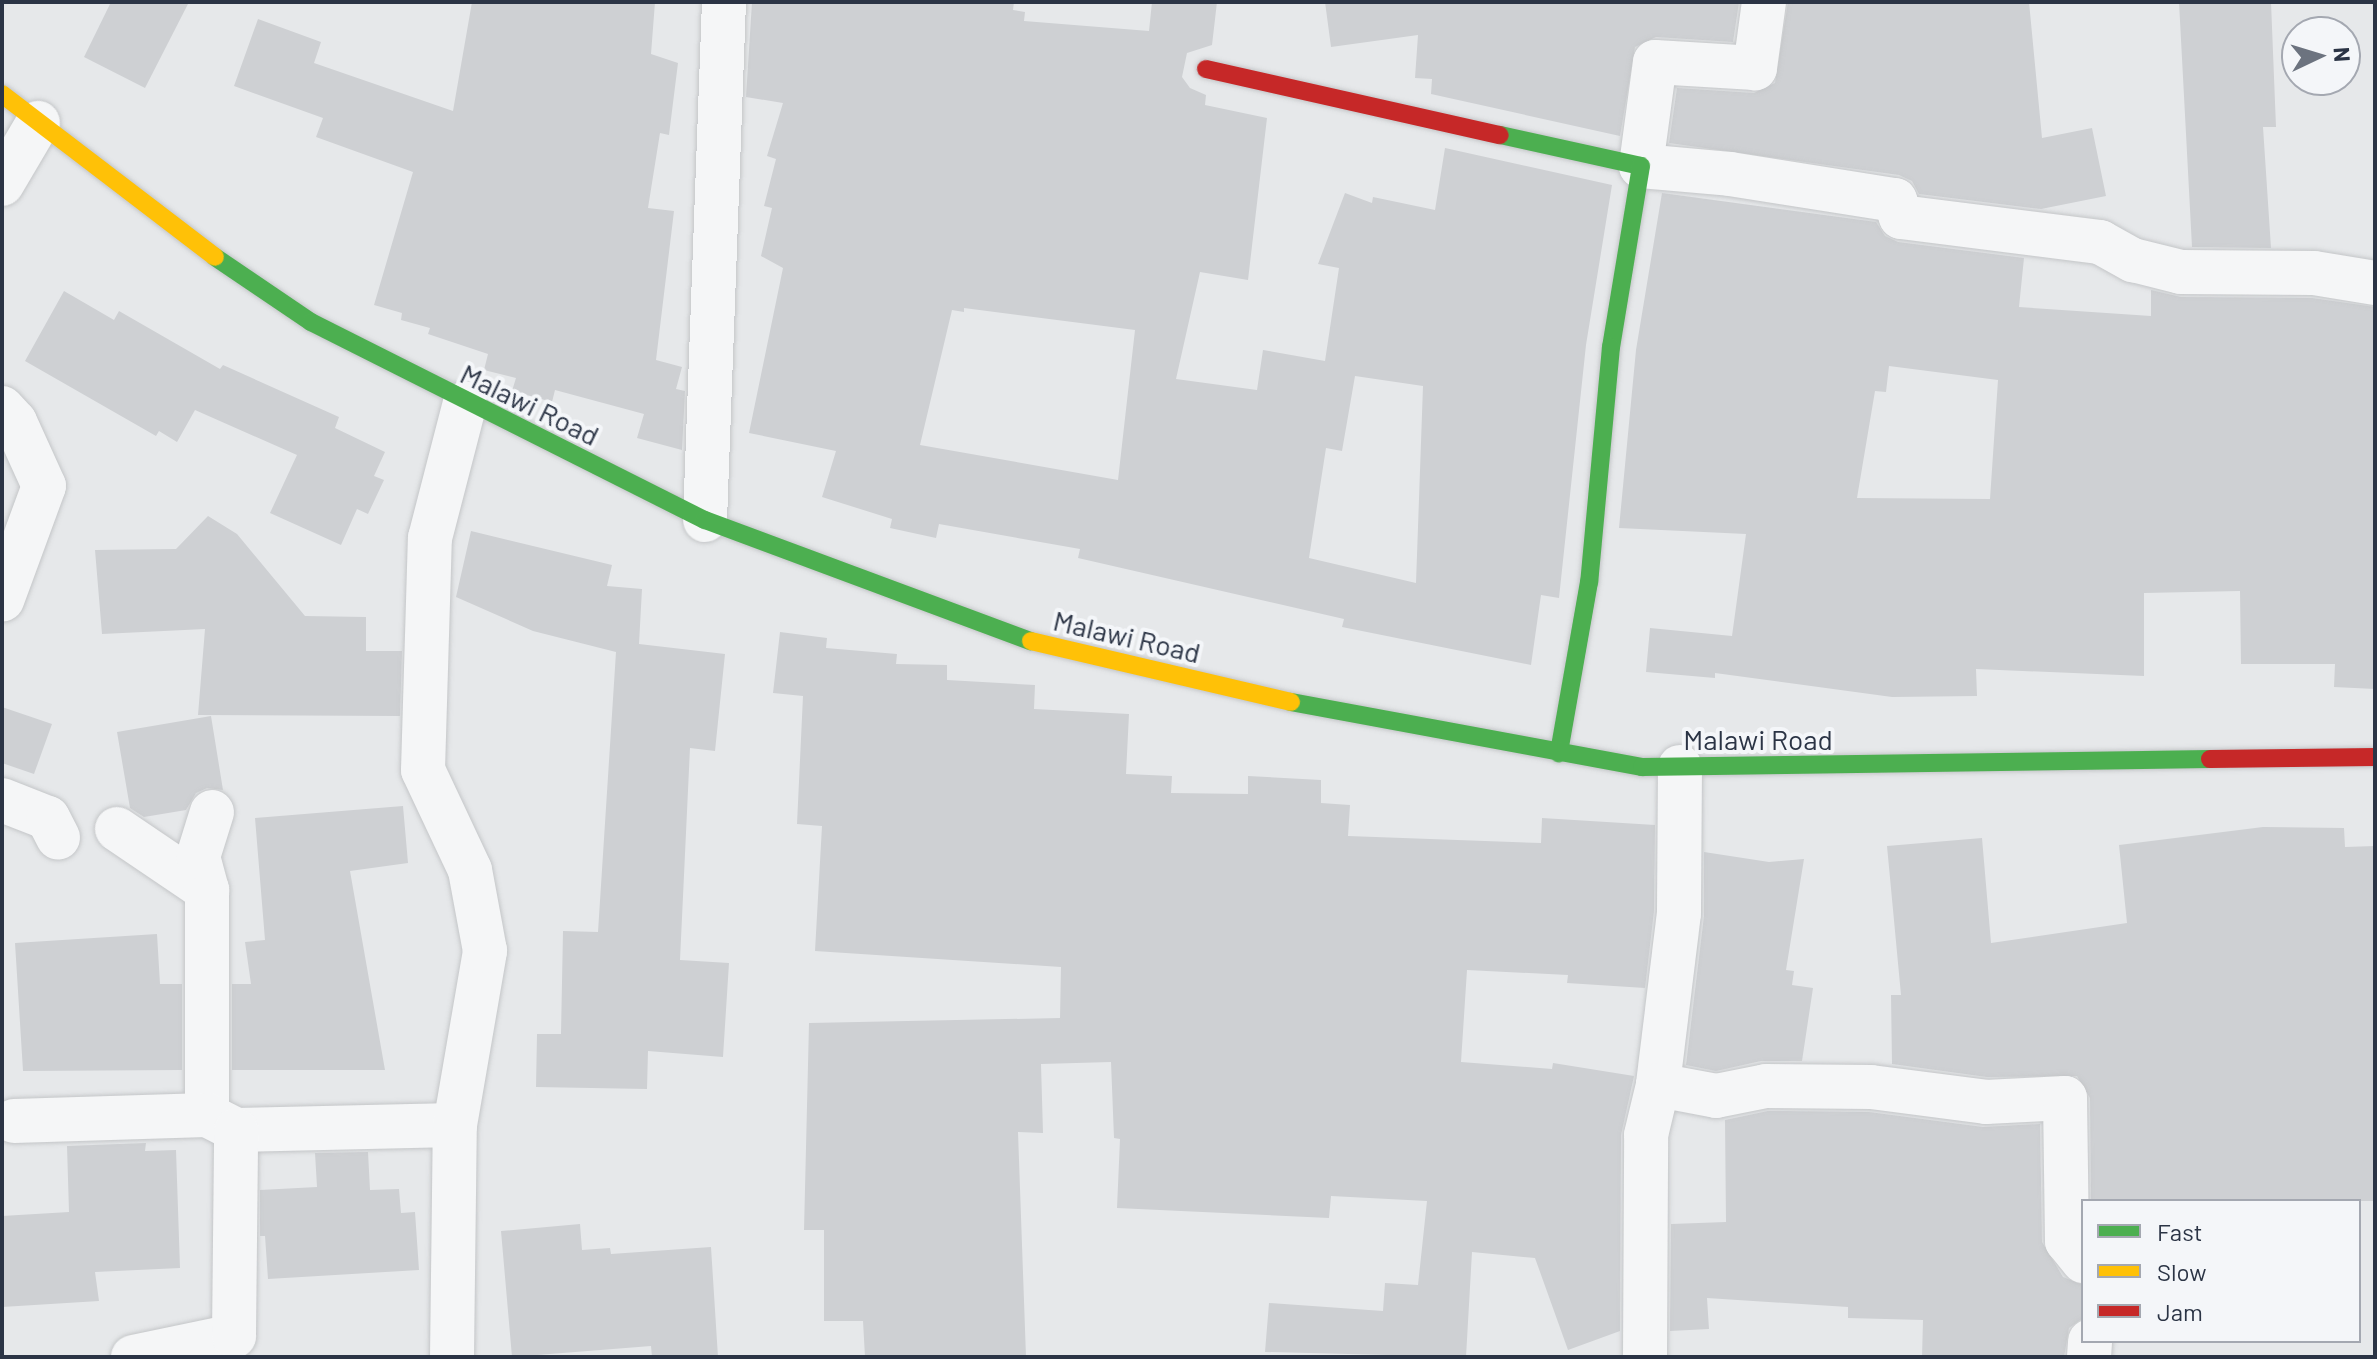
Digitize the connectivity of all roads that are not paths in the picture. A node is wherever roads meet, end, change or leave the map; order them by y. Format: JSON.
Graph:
{"nodes":[{"id":1,"x":724,"y":2,"type":"edge"},
{"id":2,"x":1764,"y":2,"type":"edge"},
{"id":3,"x":1206,"y":69,"type":"dead end"},
{"id":4,"x":2,"y":94,"type":"edge"},
{"id":5,"x":38,"y":123,"type":"junction"},
{"id":6,"x":1641,"y":166,"type":"junction"},
{"id":7,"x":2,"y":184,"type":"edge"},
{"id":8,"x":2375,"y":283,"type":"edge"},
{"id":9,"x":465,"y":403,"type":"junction"},
{"id":10,"x":2,"y":408,"type":"edge"},
{"id":11,"x":705,"y":520,"type":"junction"},
{"id":12,"x":2,"y":600,"type":"edge"},
{"id":13,"x":1559,"y":753,"type":"junction"},
{"id":14,"x":2375,"y":757,"type":"edge"},
{"id":15,"x":1680,"y":767,"type":"junction"},
{"id":16,"x":2,"y":800,"type":"edge"},
{"id":17,"x":212,"y":812,"type":"dead end"},
{"id":18,"x":117,"y":829,"type":"dead end"},
{"id":19,"x":58,"y":838,"type":"dead end"},
{"id":20,"x":207,"y":890,"type":"junction"},
{"id":21,"x":1658,"y":1085,"type":"junction"},
{"id":22,"x":14,"y":1121,"type":"dead end"},
{"id":23,"x":222,"y":1123,"type":"junction"},
{"id":24,"x":455,"y":1125,"type":"junction"},
{"id":25,"x":2081,"y":1258,"type":"edge"},
{"id":26,"x":133,"y":1357,"type":"edge"},
{"id":27,"x":452,"y":1357,"type":"edge"},
{"id":28,"x":1645,"y":1357,"type":"edge"}],
"edges":[{"from":1,"to":11,"type":"street"},
{"from":2,"to":6,"type":"street"},
{"from":3,"to":6,"type":"main road"},
{"from":4,"to":5,"type":"main road","name":"Malawi Road"},
{"from":5,"to":7,"type":"street"},
{"from":5,"to":9,"type":"main road","name":"Malawi Road"},
{"from":6,"to":8,"type":"street"},
{"from":6,"to":13,"type":"main road"},
{"from":9,"to":11,"type":"main road","name":"Malawi Road"},
{"from":9,"to":24,"type":"street"},
{"from":10,"to":12,"type":"street"},
{"from":11,"to":13,"type":"main road","name":"Malawi Road"},
{"from":13,"to":15,"type":"main road","name":"Malawi Road"},
{"from":14,"to":15,"type":"main road","name":"Malawi Road"},
{"from":15,"to":21,"type":"street"},
{"from":16,"to":19,"type":"street"},
{"from":17,"to":20,"type":"street"},
{"from":18,"to":20,"type":"street"},
{"from":20,"to":23,"type":"street"},
{"from":21,"to":25,"type":"street"},
{"from":21,"to":28,"type":"street"},
{"from":22,"to":23,"type":"street"},
{"from":23,"to":24,"type":"street"},
{"from":23,"to":26,"type":"street"},
{"from":24,"to":27,"type":"street"}]}
